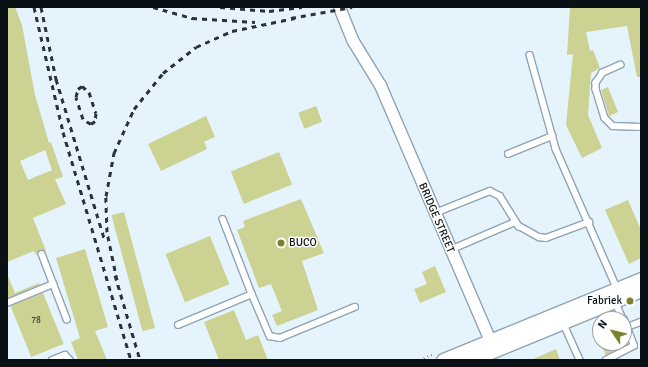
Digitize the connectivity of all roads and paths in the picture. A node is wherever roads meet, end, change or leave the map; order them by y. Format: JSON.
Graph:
{"nodes":[{"id":1,"x":339,"y":7,"type":"edge"},
{"id":2,"x":530,"y":55,"type":"dead end"},
{"id":3,"x":621,"y":65,"type":"dead end"},
{"id":4,"x":641,"y":127,"type":"edge"},
{"id":5,"x":552,"y":136,"type":"junction"},
{"id":6,"x":508,"y":154,"type":"dead end"},
{"id":7,"x":434,"y":213,"type":"junction"},
{"id":8,"x":223,"y":219,"type":"dead end"},
{"id":9,"x":515,"y":222,"type":"junction"},
{"id":10,"x":589,"y":222,"type":"junction"},
{"id":11,"x":450,"y":251,"type":"junction"},
{"id":12,"x":42,"y":254,"type":"dead end"},
{"id":13,"x":641,"y":279,"type":"edge"},
{"id":14,"x":53,"y":284,"type":"junction"},
{"id":15,"x":641,"y":290,"type":"edge"},
{"id":16,"x":252,"y":294,"type":"junction"},
{"id":17,"x":616,"y":294,"type":"junction"},
{"id":18,"x":7,"y":303,"type":"edge"},
{"id":19,"x":355,"y":306,"type":"dead end"},
{"id":20,"x":621,"y":311,"type":"edge"},
{"id":21,"x":67,"y":319,"type":"dead end"},
{"id":22,"x":563,"y":322,"type":"junction"},
{"id":23,"x":178,"y":325,"type":"dead end"},
{"id":24,"x":491,"y":345,"type":"junction"},
{"id":25,"x":624,"y":351,"type":"edge"},
{"id":26,"x":52,"y":360,"type":"edge"},
{"id":27,"x":70,"y":360,"type":"edge"},
{"id":28,"x":443,"y":360,"type":"edge"},
{"id":29,"x":471,"y":360,"type":"edge"},
{"id":30,"x":580,"y":360,"type":"edge"},
{"id":31,"x":606,"y":360,"type":"edge"}],
"edges":[{"from":1,"to":7,"type":"street","name":"BRIDGE STREET"},
{"from":2,"to":5,"type":"lane"},
{"from":3,"to":4,"type":"lane"},
{"from":5,"to":6,"type":"lane"},
{"from":5,"to":10,"type":"lane"},
{"from":7,"to":9,"type":"lane"},
{"from":7,"to":11,"type":"street","name":"BRIDGE STREET"},
{"from":8,"to":16,"type":"lane"},
{"from":9,"to":10,"type":"lane"},
{"from":9,"to":11,"type":"lane"},
{"from":10,"to":17,"type":"lane"},
{"from":11,"to":24,"type":"street","name":"BRIDGE STREET"},
{"from":12,"to":14,"type":"lane"},
{"from":13,"to":17,"type":"street"},
{"from":14,"to":18,"type":"lane"},
{"from":14,"to":21,"type":"lane"},
{"from":15,"to":17,"type":"street"},
{"from":16,"to":19,"type":"lane"},
{"from":16,"to":23,"type":"lane"},
{"from":17,"to":20,"type":"lane"},
{"from":17,"to":22,"type":"street"},
{"from":17,"to":24,"type":"street"},
{"from":22,"to":24,"type":"street"},
{"from":22,"to":30,"type":"lane"},
{"from":24,"to":28,"type":"street"},
{"from":24,"to":29,"type":"street"},
{"from":25,"to":31,"type":"lane"},
{"from":26,"to":27,"type":"lane"}]}
